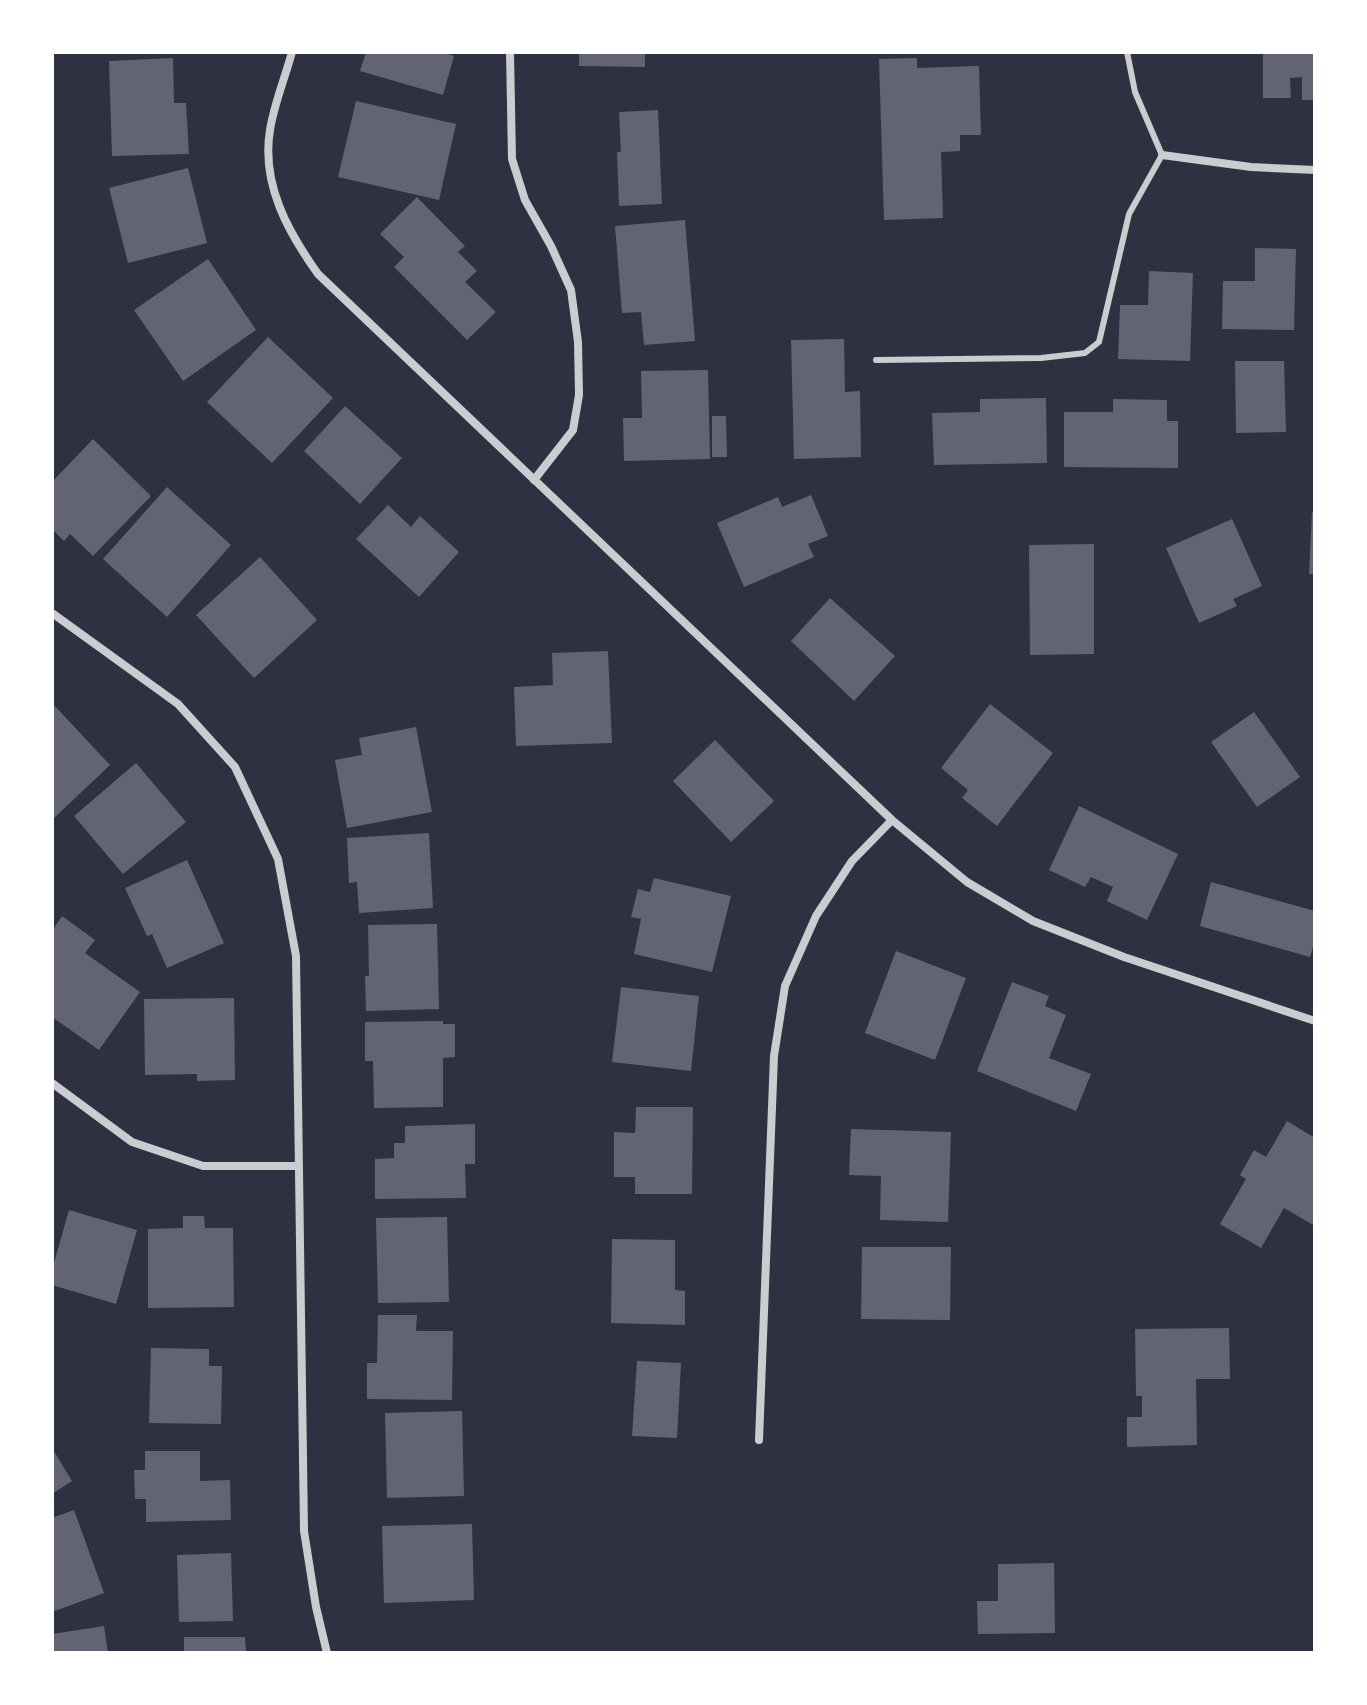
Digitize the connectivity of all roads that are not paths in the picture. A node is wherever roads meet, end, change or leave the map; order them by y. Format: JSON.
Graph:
{"nodes":[{"id":1,"x":292,"y":52,"type":"edge"},
{"id":2,"x":510,"y":52,"type":"edge"},
{"id":3,"x":1127,"y":52,"type":"edge"},
{"id":4,"x":1162,"y":155,"type":"junction"},
{"id":5,"x":1315,"y":170,"type":"edge"},
{"id":6,"x":876,"y":360,"type":"dead end"},
{"id":7,"x":534,"y":480,"type":"junction"},
{"id":8,"x":52,"y":613,"type":"edge"},
{"id":9,"x":892,"y":820,"type":"junction"},
{"id":10,"x":1315,"y":1021,"type":"edge"},
{"id":11,"x":52,"y":1083,"type":"edge"},
{"id":12,"x":299,"y":1166,"type":"junction"},
{"id":13,"x":759,"y":1440,"type":"dead end"},
{"id":14,"x":327,"y":1653,"type":"edge"}],
"edges":[{"from":1,"to":7,"type":"street"},
{"from":2,"to":7,"type":"street"},
{"from":3,"to":4,"type":"lane"},
{"from":4,"to":5,"type":"street"},
{"from":4,"to":6,"type":"lane"},
{"from":7,"to":9,"type":"street"},
{"from":8,"to":12,"type":"street"},
{"from":9,"to":10,"type":"street"},
{"from":9,"to":13,"type":"street"},
{"from":11,"to":12,"type":"street"},
{"from":12,"to":14,"type":"street"}]}
